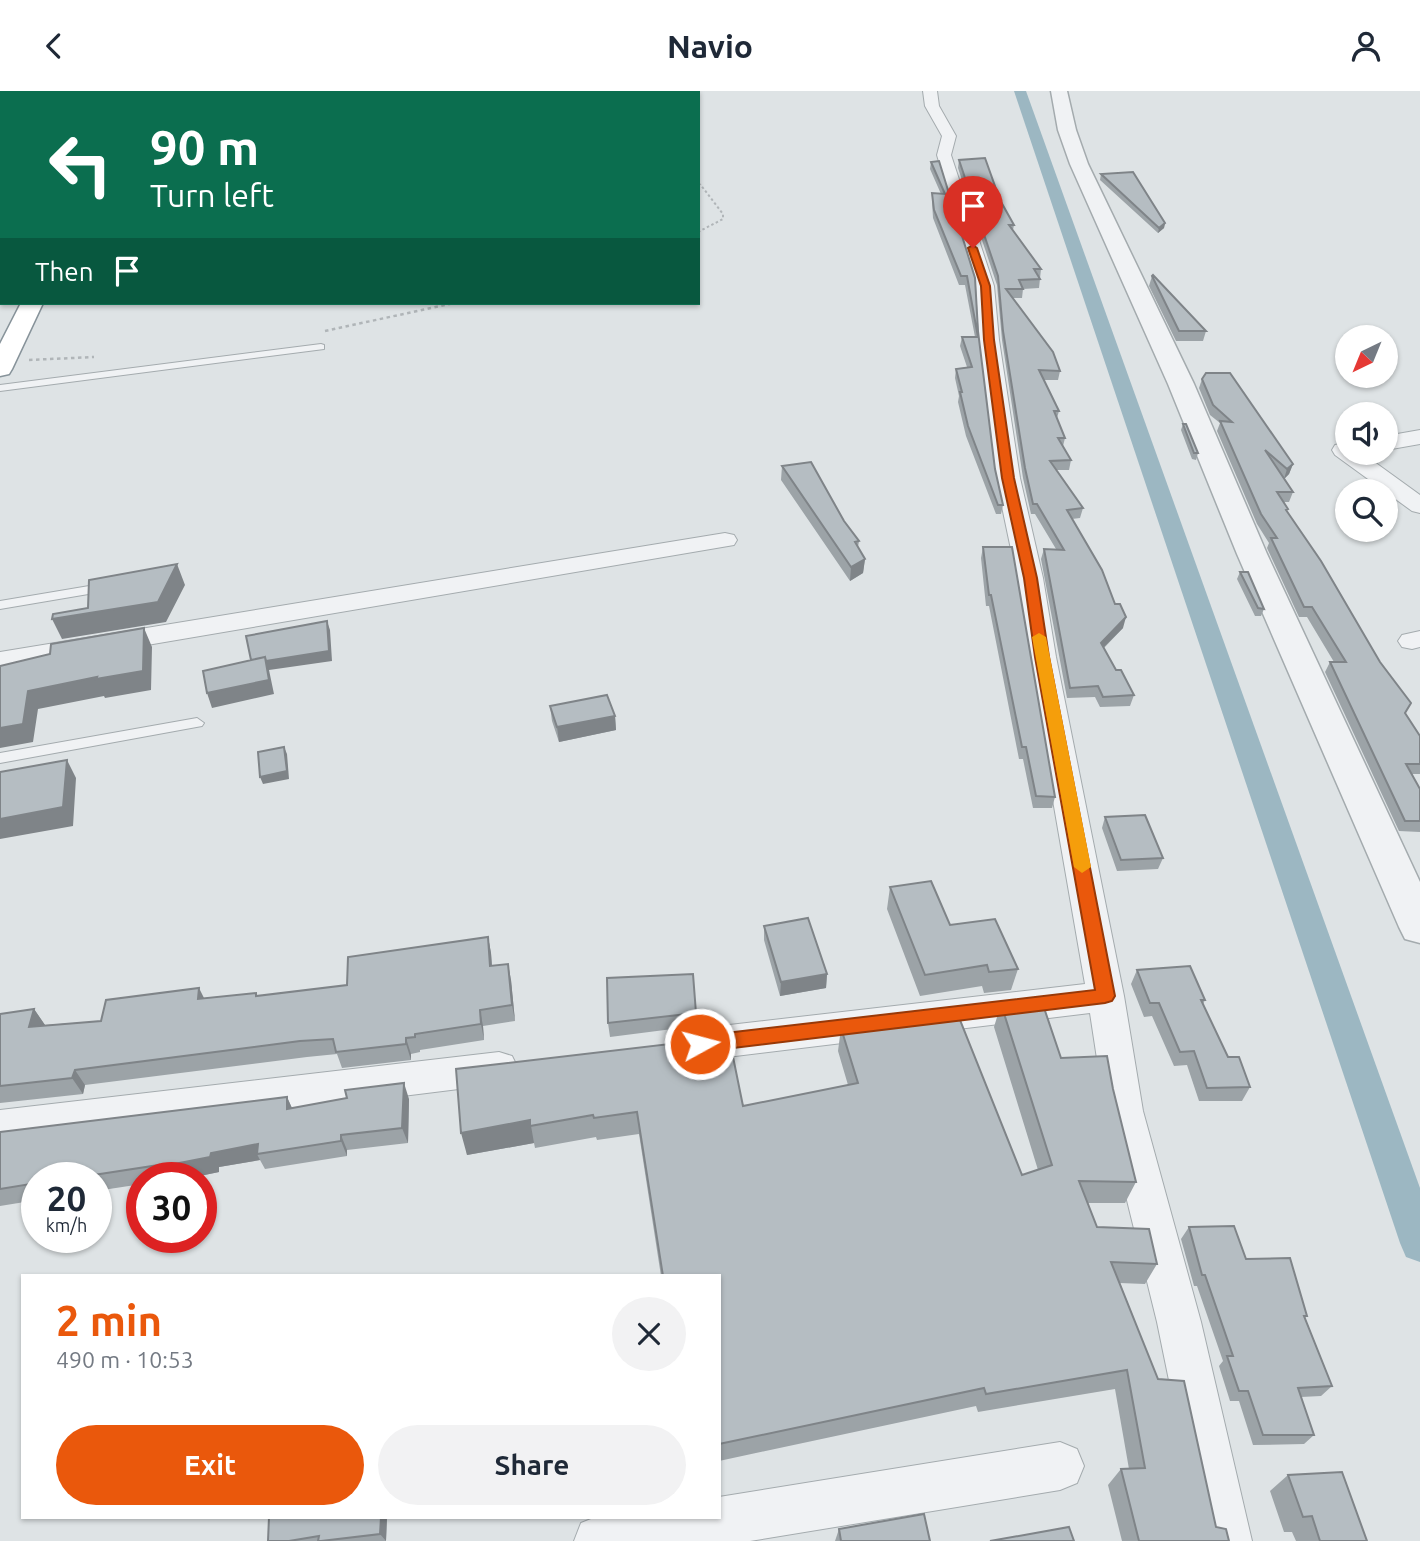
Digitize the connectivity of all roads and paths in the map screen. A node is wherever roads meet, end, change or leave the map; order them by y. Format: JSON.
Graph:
{"nodes":[{"id":1,"x":930,"y":91,"type":"edge"},
{"id":2,"x":1059,"y":91,"type":"edge"},
{"id":3,"x":700,"y":184,"type":"dead end"},
{"id":4,"x":700,"y":231,"type":"edge"},
{"id":5,"x":27,"y":311,"type":"edge"},
{"id":6,"x":321,"y":347,"type":"dead end"},
{"id":7,"x":0,"y":369,"type":"edge"},
{"id":8,"x":0,"y":387,"type":"edge"},
{"id":9,"x":1420,"y":437,"type":"edge"},
{"id":10,"x":1398,"y":441,"type":"edge"},
{"id":11,"x":1364,"y":465,"type":"edge"},
{"id":12,"x":1420,"y":506,"type":"edge"},
{"id":13,"x":725,"y":540,"type":"dead end"},
{"id":14,"x":121,"y":585,"type":"edge"},
{"id":15,"x":0,"y":605,"type":"edge"},
{"id":16,"x":0,"y":661,"type":"edge"},
{"id":17,"x":197,"y":723,"type":"dead end"},
{"id":18,"x":0,"y":758,"type":"edge"},
{"id":19,"x":1420,"y":927,"type":"edge"},
{"id":20,"x":1105,"y":996,"type":"junction"},
{"id":21,"x":659,"y":1049,"type":"edge"},
{"id":22,"x":536,"y":1064,"type":"edge"},
{"id":23,"x":0,"y":1128,"type":"edge"},
{"id":24,"x":1060,"y":1466,"type":"dead end"},
{"id":25,"x":599,"y":1541,"type":"edge"},
{"id":26,"x":1227,"y":1541,"type":"edge"}],
"edges":[{"from":1,"to":20,"type":"street"},
{"from":2,"to":19,"type":"street"},
{"from":3,"to":4,"type":"path"},
{"from":5,"to":7,"type":"highway"},
{"from":6,"to":8,"type":"lane"},
{"from":9,"to":10,"type":"street"},
{"from":11,"to":12,"type":"street"},
{"from":13,"to":16,"type":"street"},
{"from":14,"to":15,"type":"lane"},
{"from":17,"to":18,"type":"lane"},
{"from":20,"to":21,"type":"street"},
{"from":20,"to":26,"type":"street"},
{"from":22,"to":23,"type":"street"},
{"from":24,"to":25,"type":"street"}]}
